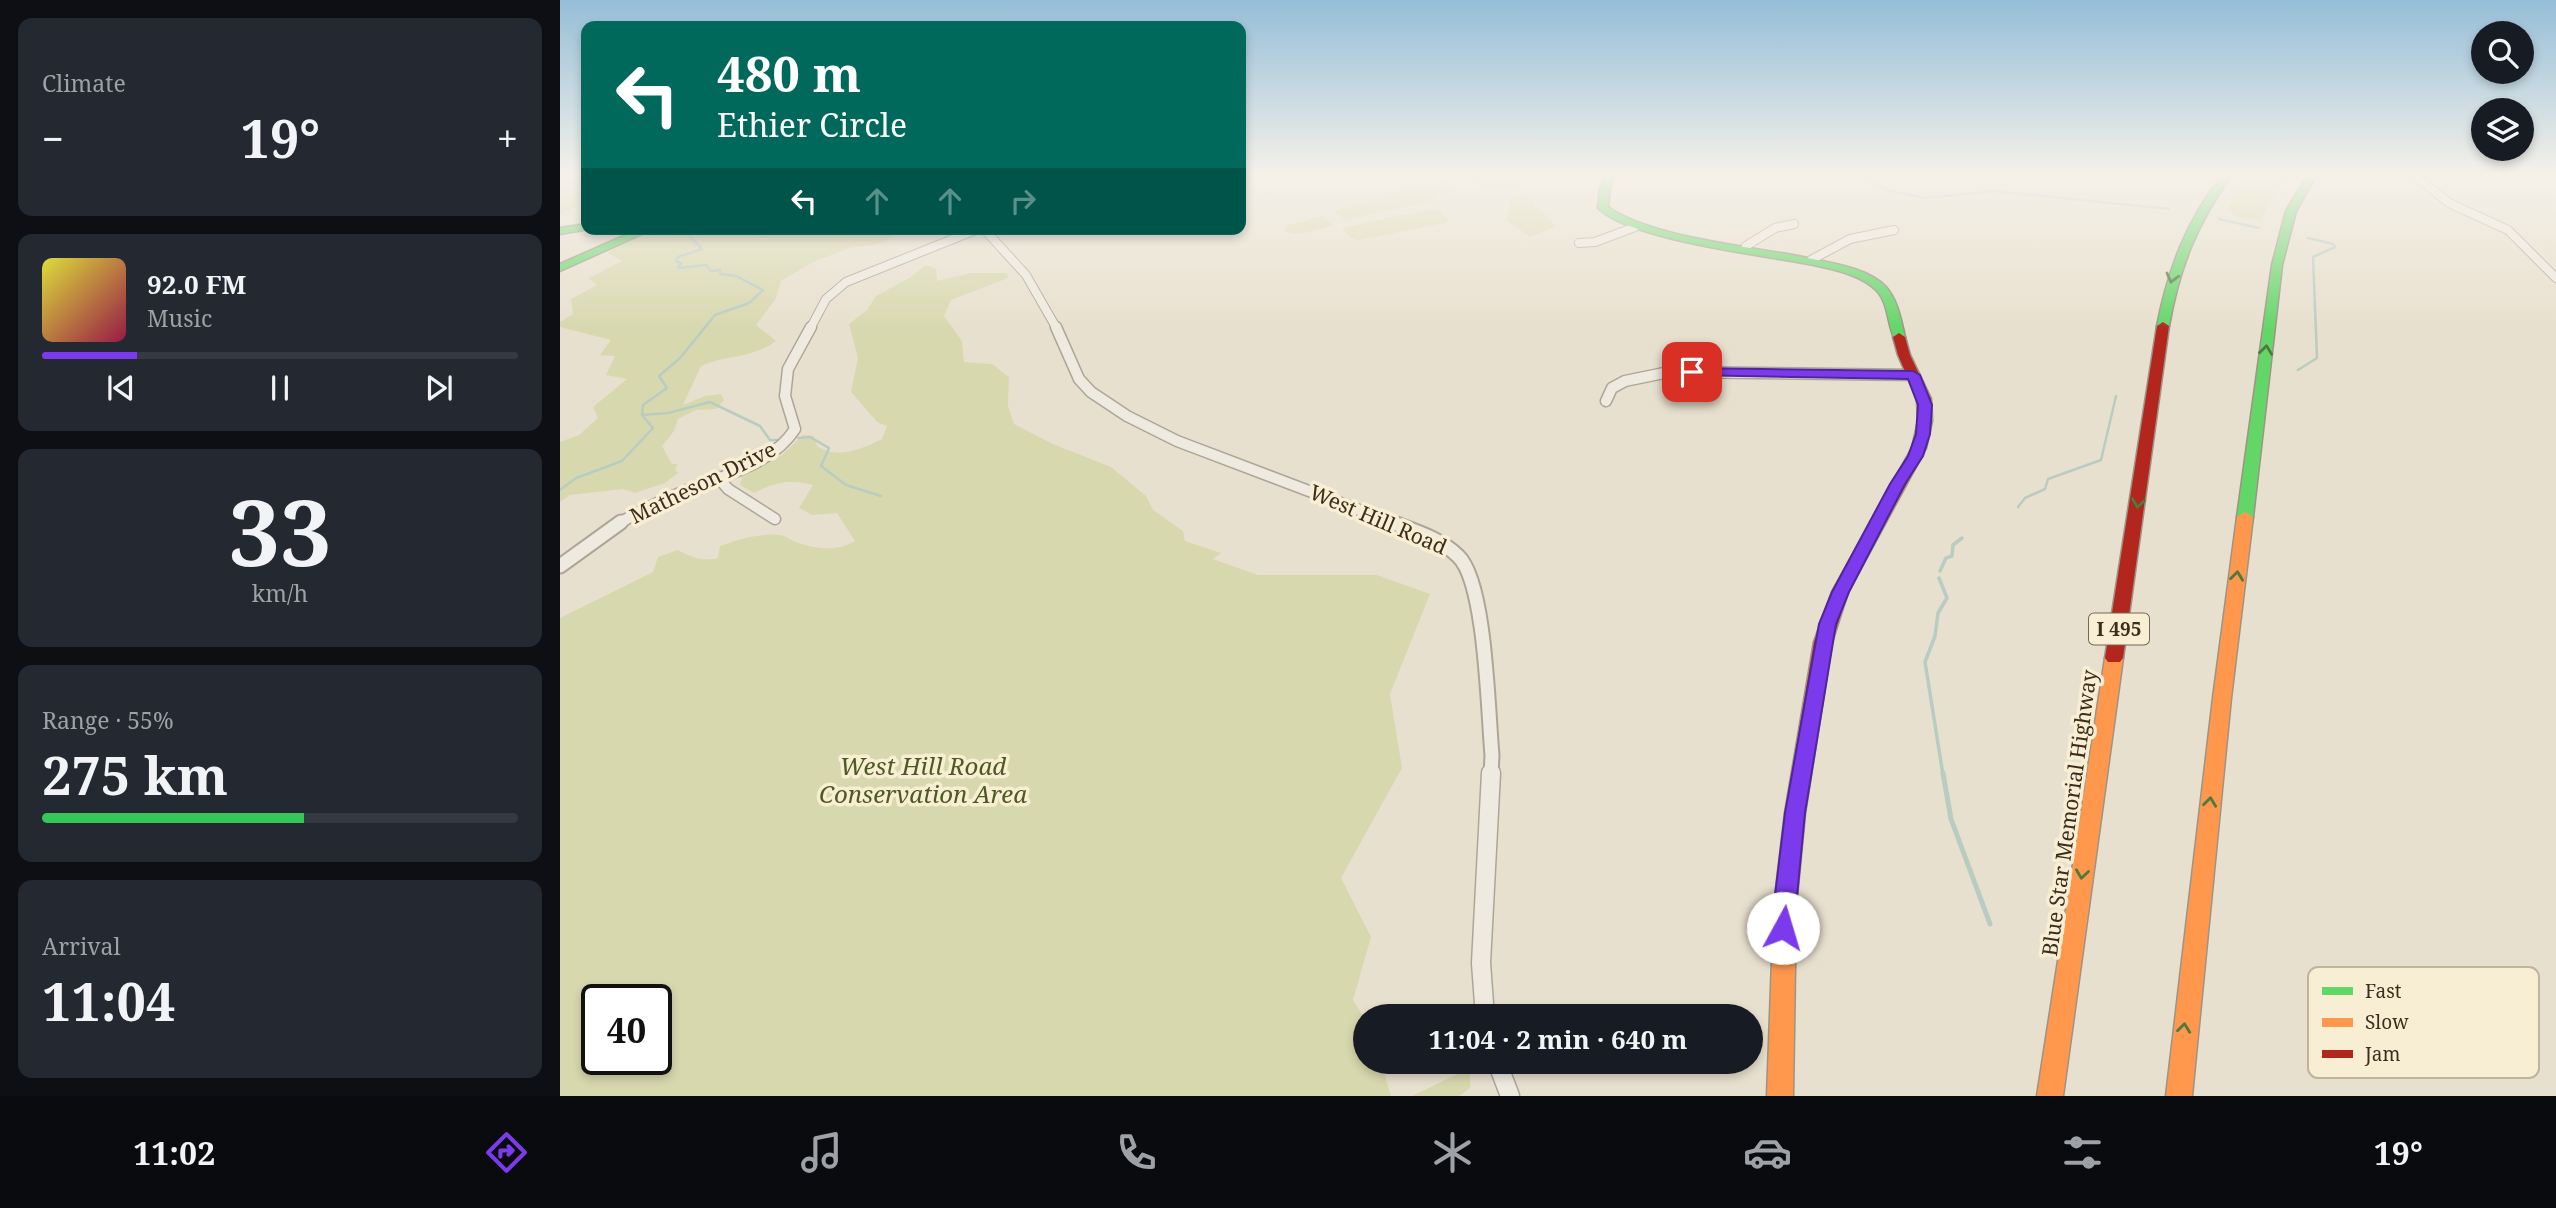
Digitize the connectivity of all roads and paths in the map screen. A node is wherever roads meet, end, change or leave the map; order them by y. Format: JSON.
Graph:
{"nodes":[{"id":1,"x":1632,"y":227,"type":"edge"},
{"id":2,"x":1641,"y":227,"type":"edge"},
{"id":3,"x":1782,"y":227,"type":"edge"},
{"id":4,"x":2192,"y":227,"type":"edge"},
{"id":5,"x":2287,"y":227,"type":"edge"},
{"id":6,"x":2502,"y":227,"type":"edge"},
{"id":7,"x":581,"y":228,"type":"edge"},
{"id":8,"x":1894,"y":230,"type":"dead end"},
{"id":9,"x":560,"y":231,"type":"edge"},
{"id":10,"x":634,"y":235,"type":"edge"},
{"id":11,"x":963,"y":235,"type":"edge"},
{"id":12,"x":989,"y":235,"type":"edge"},
{"id":13,"x":1579,"y":243,"type":"dead end"},
{"id":14,"x":1746,"y":246,"type":"junction"},
{"id":15,"x":1811,"y":260,"type":"junction"},
{"id":16,"x":560,"y":268,"type":"edge"},
{"id":17,"x":2556,"y":278,"type":"edge"},
{"id":18,"x":1913,"y":375,"type":"junction"},
{"id":19,"x":1606,"y":401,"type":"dead end"},
{"id":20,"x":718,"y":477,"type":"junction"},
{"id":21,"x":775,"y":519,"type":"dead end"},
{"id":22,"x":560,"y":566,"type":"edge"},
{"id":23,"x":1484,"y":1004,"type":"edge"},
{"id":24,"x":1502,"y":1074,"type":"edge"},
{"id":25,"x":1510,"y":1096,"type":"edge"},
{"id":26,"x":1780,"y":1096,"type":"edge"},
{"id":27,"x":2050,"y":1096,"type":"edge"},
{"id":28,"x":2179,"y":1096,"type":"edge"}],
"edges":[{"from":1,"to":13,"type":"street"},
{"from":2,"to":14,"type":"main road"},
{"from":3,"to":14,"type":"street"},
{"from":4,"to":27,"type":"main road","name":"Blue Star Memorial Highway","number":"I 495","one_way":true},
{"from":28,"to":5,"type":"main road","one_way":true},
{"from":6,"to":17,"type":"street"},
{"from":7,"to":9,"type":"main road"},
{"from":8,"to":15,"type":"street"},
{"from":10,"to":16,"type":"main road"},
{"from":11,"to":20,"type":"street","name":"Matheson Drive"},
{"from":12,"to":23,"type":"street","name":"West Hill Road"},
{"from":14,"to":15,"type":"main road"},
{"from":15,"to":18,"type":"main road"},
{"from":18,"to":19,"type":"street"},
{"from":18,"to":26,"type":"main road"},
{"from":20,"to":21,"type":"street"},
{"from":20,"to":22,"type":"street","name":"Matheson Drive"},
{"from":24,"to":25,"type":"street"}]}
